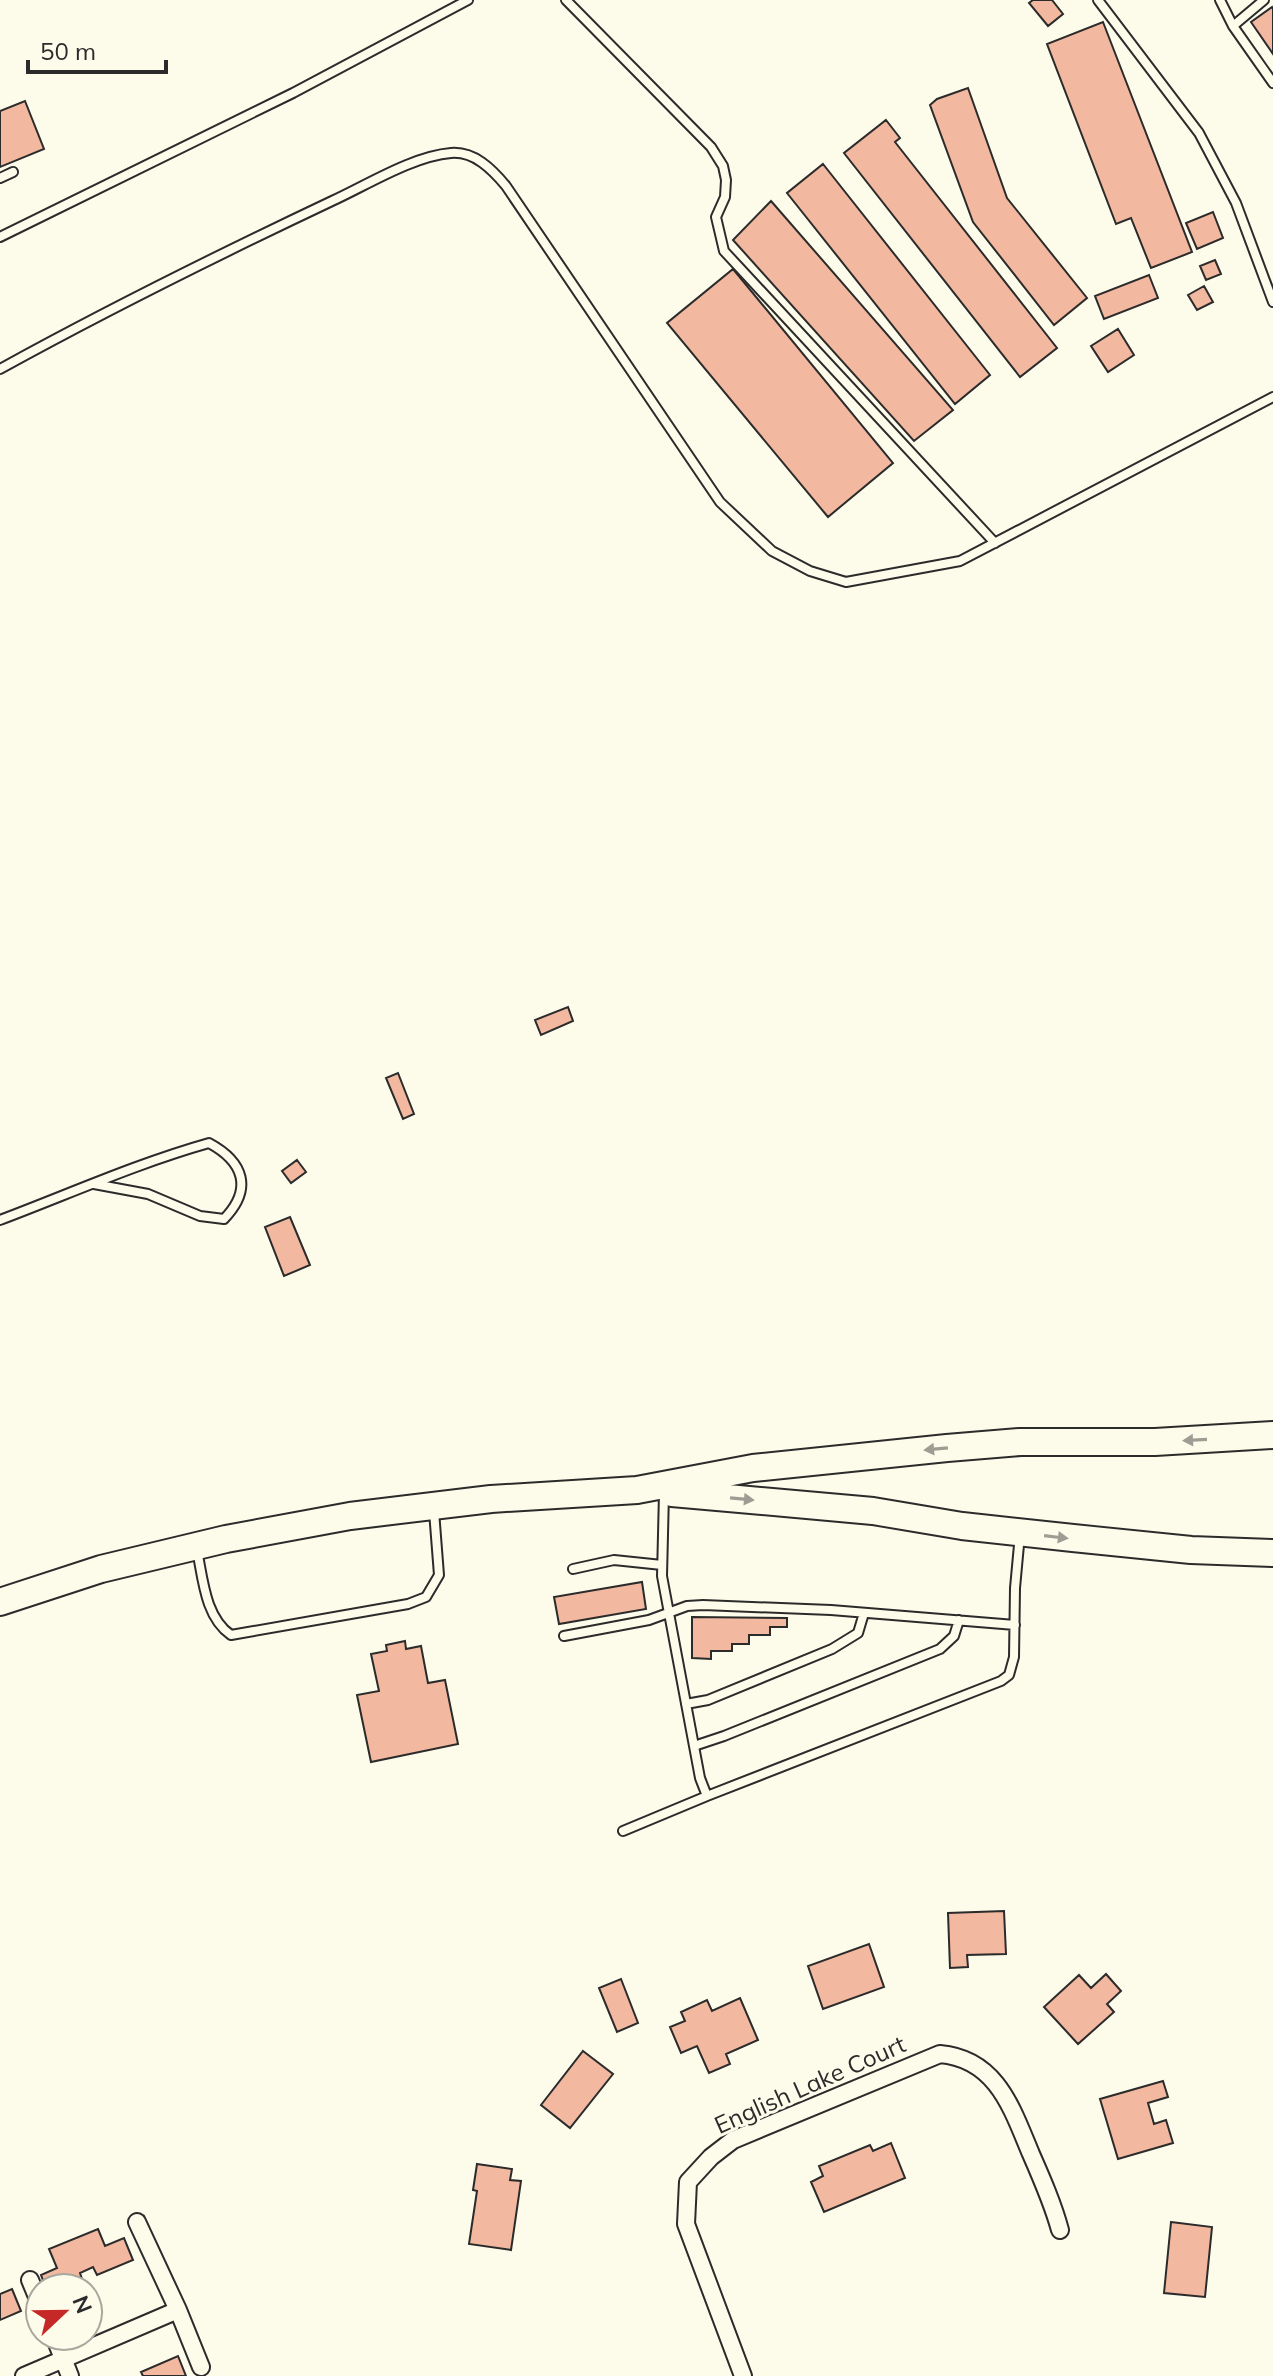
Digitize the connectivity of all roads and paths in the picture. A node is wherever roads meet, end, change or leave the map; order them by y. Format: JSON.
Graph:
{"nodes":[{"id":1,"x":468,"y":0,"type":"edge"},
{"id":2,"x":566,"y":0,"type":"edge"},
{"id":3,"x":1098,"y":0,"type":"edge"},
{"id":4,"x":1220,"y":0,"type":"edge"},
{"id":5,"x":1264,"y":0,"type":"edge"},
{"id":6,"x":1233,"y":26,"type":"junction"},
{"id":7,"x":1273,"y":83,"type":"edge"},
{"id":8,"x":13,"y":172,"type":"dead end"},
{"id":9,"x":0,"y":178,"type":"edge"},
{"id":10,"x":0,"y":237,"type":"edge"},
{"id":11,"x":1273,"y":302,"type":"edge"},
{"id":12,"x":0,"y":369,"type":"edge"},
{"id":13,"x":1273,"y":397,"type":"edge"},
{"id":14,"x":995,"y":543,"type":"junction"},
{"id":15,"x":94,"y":1184,"type":"junction"},
{"id":16,"x":0,"y":1220,"type":"edge"},
{"id":17,"x":1273,"y":1435,"type":"edge"},
{"id":18,"x":637,"y":1490,"type":"junction"},
{"id":19,"x":664,"y":1493,"type":"junction"},
{"id":20,"x":434,"y":1506,"type":"junction"},
{"id":21,"x":1020,"y":1532,"type":"junction"},
{"id":22,"x":197,"y":1546,"type":"junction"},
{"id":23,"x":1273,"y":1553,"type":"edge"},
{"id":24,"x":662,"y":1565,"type":"junction"},
{"id":25,"x":573,"y":1569,"type":"dead end"},
{"id":26,"x":0,"y":1602,"type":"edge"},
{"id":27,"x":864,"y":1613,"type":"junction"},
{"id":28,"x":669,"y":1614,"type":"junction"},
{"id":29,"x":959,"y":1620,"type":"junction"},
{"id":30,"x":1015,"y":1625,"type":"junction"},
{"id":31,"x":564,"y":1636,"type":"dead end"},
{"id":32,"x":686,"y":1704,"type":"junction"},
{"id":33,"x":694,"y":1746,"type":"junction"},
{"id":34,"x":707,"y":1796,"type":"junction"},
{"id":35,"x":623,"y":1831,"type":"dead end"},
{"id":36,"x":137,"y":2222,"type":"dead end"},
{"id":37,"x":1060,"y":2230,"type":"dead end"},
{"id":38,"x":178,"y":2310,"type":"junction"},
{"id":39,"x":60,"y":2352,"type":"edge"},
{"id":40,"x":63,"y":2359,"type":"junction"},
{"id":41,"x":201,"y":2367,"type":"dead end"},
{"id":42,"x":24,"y":2376,"type":"edge"},
{"id":43,"x":70,"y":2376,"type":"edge"},
{"id":44,"x":743,"y":2376,"type":"edge"}],
"edges":[{"from":1,"to":10,"type":"lane"},
{"from":2,"to":14,"type":"lane"},
{"from":3,"to":11,"type":"lane"},
{"from":4,"to":6,"type":"lane"},
{"from":5,"to":6,"type":"lane"},
{"from":6,"to":7,"type":"lane"},
{"from":8,"to":9,"type":"lane"},
{"from":12,"to":14,"type":"lane"},
{"from":13,"to":14,"type":"lane"},
{"from":15,"to":15,"type":"lane"},
{"from":15,"to":16,"type":"lane"},
{"from":17,"to":18,"type":"main road","one_way":true},
{"from":18,"to":19,"type":"main road"},
{"from":18,"to":20,"type":"main road"},
{"from":19,"to":21,"type":"main road","one_way":true},
{"from":19,"to":24,"type":"lane"},
{"from":20,"to":22,"type":"main road"},
{"from":20,"to":22,"type":"lane"},
{"from":21,"to":23,"type":"main road","one_way":true},
{"from":21,"to":30,"type":"lane"},
{"from":22,"to":26,"type":"main road"},
{"from":24,"to":25,"type":"lane"},
{"from":24,"to":28,"type":"lane"},
{"from":27,"to":28,"type":"lane"},
{"from":27,"to":29,"type":"lane"},
{"from":27,"to":32,"type":"lane"},
{"from":28,"to":31,"type":"lane"},
{"from":28,"to":32,"type":"lane"},
{"from":29,"to":30,"type":"lane"},
{"from":29,"to":33,"type":"lane"},
{"from":30,"to":34,"type":"lane"},
{"from":32,"to":33,"type":"lane"},
{"from":33,"to":34,"type":"lane"},
{"from":34,"to":35,"type":"lane"},
{"from":36,"to":38,"type":"street"},
{"from":37,"to":44,"type":"street","name":"English Lake Court"},
{"from":38,"to":40,"type":"street"},
{"from":38,"to":41,"type":"street"},
{"from":39,"to":40,"type":"street"},
{"from":40,"to":42,"type":"street"},
{"from":40,"to":43,"type":"street"}]}
